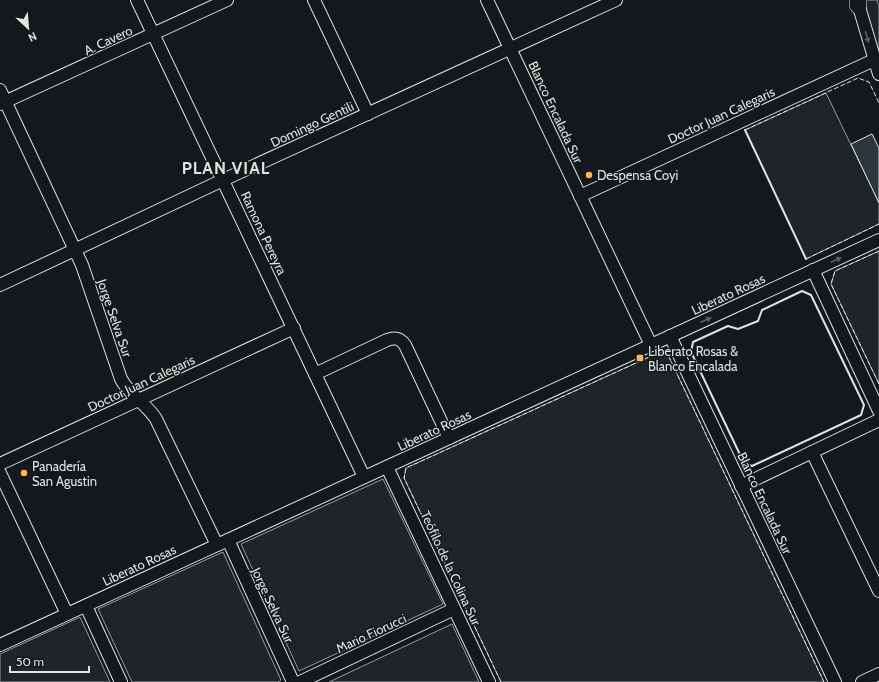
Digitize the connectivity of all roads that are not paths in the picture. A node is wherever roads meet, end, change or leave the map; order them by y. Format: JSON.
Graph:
{"nodes":[{"id":1,"x":137,"y":0,"type":"edge"},
{"id":2,"x":227,"y":0,"type":"edge"},
{"id":3,"x":314,"y":0,"type":"edge"},
{"id":4,"x":487,"y":0,"type":"edge"},
{"id":5,"x":616,"y":0,"type":"edge"},
{"id":6,"x":858,"y":2,"type":"edge"},
{"id":7,"x":153,"y":34,"type":"junction"},
{"id":8,"x":510,"y":48,"type":"junction"},
{"id":9,"x":874,"y":60,"type":"junction"},
{"id":10,"x":879,"y":74,"type":"edge"},
{"id":11,"x":0,"y":90,"type":"edge"},
{"id":12,"x":3,"y":103,"type":"edge"},
{"id":13,"x":368,"y":114,"type":"junction"},
{"id":14,"x":223,"y":180,"type":"junction"},
{"id":15,"x":580,"y":196,"type":"junction"},
{"id":16,"x":879,"y":240,"type":"edge"},
{"id":17,"x":75,"y":251,"type":"junction"},
{"id":18,"x":813,"y":270,"type":"junction"},
{"id":19,"x":0,"y":285,"type":"edge"},
{"id":20,"x":294,"y":328,"type":"junction"},
{"id":21,"x":670,"y":336,"type":"junction"},
{"id":22,"x":651,"y":345,"type":"junction"},
{"id":23,"x":315,"y":374,"type":"junction"},
{"id":24,"x":139,"y":400,"type":"junction"},
{"id":25,"x":879,"y":411,"type":"edge"},
{"id":26,"x":879,"y":420,"type":"edge"},
{"id":27,"x":449,"y":438,"type":"junction"},
{"id":28,"x":812,"y":452,"type":"junction"},
{"id":29,"x":0,"y":464,"type":"edge"},
{"id":30,"x":387,"y":467,"type":"junction"},
{"id":31,"x":0,"y":473,"type":"edge"},
{"id":32,"x":364,"y":477,"type":"junction"},
{"id":33,"x":741,"y":486,"type":"junction"},
{"id":34,"x":228,"y":540,"type":"junction"},
{"id":35,"x":217,"y":545,"type":"junction"},
{"id":36,"x":879,"y":591,"type":"edge"},
{"id":37,"x":86,"y":606,"type":"junction"},
{"id":38,"x":454,"y":609,"type":"junction"},
{"id":39,"x":67,"y":614,"type":"junction"},
{"id":40,"x":0,"y":645,"type":"edge"},
{"id":41,"x":879,"y":674,"type":"edge"},
{"id":42,"x":121,"y":682,"type":"edge"},
{"id":43,"x":293,"y":682,"type":"edge"},
{"id":44,"x":300,"y":682,"type":"edge"},
{"id":45,"x":489,"y":682,"type":"edge"},
{"id":46,"x":835,"y":682,"type":"edge"},
{"id":47,"x":862,"y":682,"type":"edge"}],
"edges":[{"from":1,"to":7,"type":"street","name":"Ramona Pereyra"},
{"from":2,"to":7,"type":"street","name":"A. Cavero"},
{"from":3,"to":13,"type":"street"},
{"from":4,"to":8,"type":"street","name":"Blanco Encalada Sur"},
{"from":5,"to":8,"type":"street","name":"Domingo Gentili"},
{"from":6,"to":9,"type":"street","one_way":true},
{"from":7,"to":12,"type":"street","name":"A. Cavero"},
{"from":7,"to":14,"type":"street","name":"Ramona Pereyra"},
{"from":8,"to":13,"type":"street","name":"Domingo Gentili"},
{"from":8,"to":15,"type":"street","name":"Blanco Encalada Sur"},
{"from":9,"to":10,"type":"street"},
{"from":9,"to":15,"type":"street","name":"Doctor Juan Calegaris"},
{"from":11,"to":12,"type":"street","name":"Jorge Selva Sur"},
{"from":12,"to":17,"type":"street","name":"Jorge Selva Sur"},
{"from":13,"to":14,"type":"street","name":"Domingo Gentili"},
{"from":14,"to":17,"type":"street","name":"Domingo Gentili"},
{"from":14,"to":20,"type":"street","name":"Ramona Pereyra"},
{"from":15,"to":22,"type":"street","name":"Blanco Encalada Sur"},
{"from":18,"to":16,"type":"street","name":"Liberato Rosas","one_way":true},
{"from":17,"to":19,"type":"street","name":"Domingo Gentili"},
{"from":17,"to":24,"type":"street","name":"Jorge Selva Sur"},
{"from":21,"to":18,"type":"street","name":"Liberato Rosas","one_way":true},
{"from":18,"to":25,"type":"street"},
{"from":20,"to":23,"type":"street","name":"Ramona Pereyra"},
{"from":20,"to":24,"type":"street","name":"Doctor Juan Calegaris"},
{"from":21,"to":22,"type":"street","name":"Liberato Rosas"},
{"from":21,"to":33,"type":"street","name":"Blanco Encalada Sur"},
{"from":22,"to":27,"type":"street","name":"Liberato Rosas"},
{"from":23,"to":27,"type":"street"},
{"from":23,"to":32,"type":"street","name":"Ramona Pereyra"},
{"from":24,"to":29,"type":"street","name":"Doctor Juan Calegaris"},
{"from":24,"to":35,"type":"street","name":"Jorge Selva Sur"},
{"from":26,"to":28,"type":"street"},
{"from":27,"to":30,"type":"street","name":"Liberato Rosas"},
{"from":28,"to":33,"type":"street"},
{"from":28,"to":36,"type":"street"},
{"from":30,"to":32,"type":"street","name":"Liberato Rosas"},
{"from":30,"to":38,"type":"street","name":"Teófilo de la Colina Sur"},
{"from":31,"to":39,"type":"street"},
{"from":32,"to":34,"type":"street","name":"Liberato Rosas"},
{"from":33,"to":46,"type":"street","name":"Blanco Encalada Sur"},
{"from":34,"to":35,"type":"street","name":"Liberato Rosas"},
{"from":34,"to":43,"type":"street","name":"Jorge Selva Sur"},
{"from":35,"to":37,"type":"street","name":"Liberato Rosas"},
{"from":37,"to":39,"type":"street","name":"Liberato Rosas"},
{"from":37,"to":42,"type":"street"},
{"from":38,"to":44,"type":"street","name":"Mario Fiorucci"},
{"from":38,"to":45,"type":"street","name":"Teófilo de la Colina Sur"},
{"from":39,"to":40,"type":"street","name":"Liberato Rosas"},
{"from":41,"to":47,"type":"street"}]}
